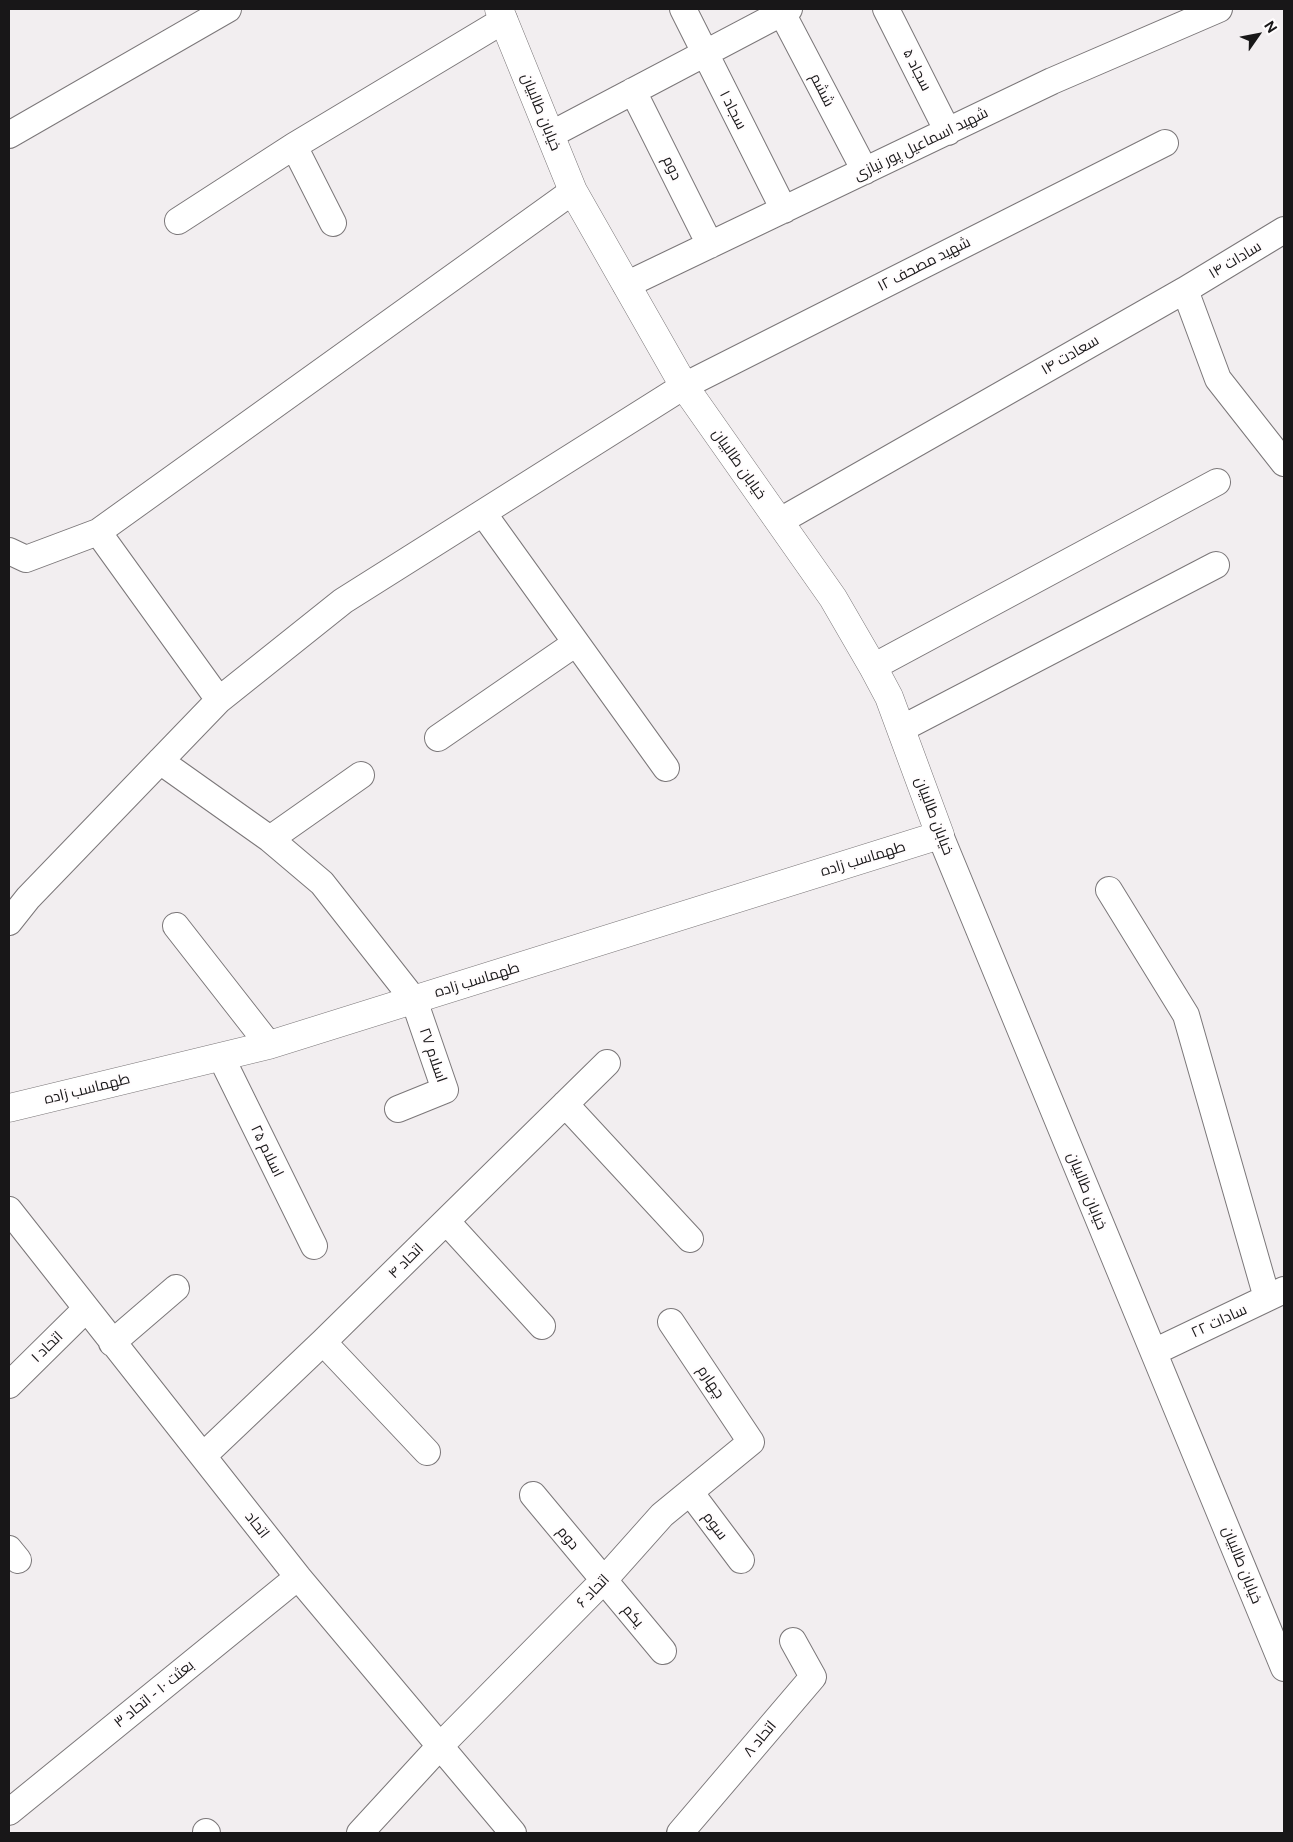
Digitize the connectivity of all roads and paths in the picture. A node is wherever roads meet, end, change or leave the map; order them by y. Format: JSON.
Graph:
{"nodes":[{"id":1,"x":228,"y":9,"type":"edge"},
{"id":2,"x":683,"y":9,"type":"edge"},
{"id":3,"x":886,"y":9,"type":"edge"},
{"id":4,"x":1219,"y":9,"type":"edge"},
{"id":5,"x":784,"y":10,"type":"edge"},
{"id":6,"x":502,"y":14,"type":"edge"},
{"id":7,"x":705,"y":53,"type":"junction"},
{"id":8,"x":633,"y":91,"type":"junction"},
{"id":9,"x":948,"y":132,"type":"junction"},
{"id":10,"x":9,"y":135,"type":"edge"},
{"id":11,"x":550,"y":135,"type":"junction"},
{"id":12,"x":1165,"y":143,"type":"dead end"},
{"id":13,"x":294,"y":146,"type":"junction"},
{"id":14,"x":865,"y":171,"type":"junction"},
{"id":15,"x":573,"y":191,"type":"junction"},
{"id":16,"x":784,"y":210,"type":"junction"},
{"id":17,"x":178,"y":221,"type":"dead end"},
{"id":18,"x":333,"y":223,"type":"dead end"},
{"id":19,"x":1284,"y":230,"type":"edge"},
{"id":20,"x":710,"y":245,"type":"junction"},
{"id":21,"x":626,"y":285,"type":"junction"},
{"id":22,"x":1186,"y":290,"type":"junction"},
{"id":23,"x":684,"y":386,"type":"junction"},
{"id":24,"x":1284,"y":463,"type":"edge"},
{"id":25,"x":1217,"y":482,"type":"dead end"},
{"id":26,"x":483,"y":513,"type":"junction"},
{"id":27,"x":780,"y":522,"type":"junction"},
{"id":28,"x":98,"y":532,"type":"junction"},
{"id":29,"x":9,"y":551,"type":"edge"},
{"id":30,"x":1216,"y":565,"type":"dead end"},
{"id":31,"x":576,"y":643,"type":"junction"},
{"id":32,"x":872,"y":667,"type":"junction"},
{"id":33,"x":220,"y":700,"type":"junction"},
{"id":34,"x":901,"y":729,"type":"junction"},
{"id":35,"x":438,"y":738,"type":"dead end"},
{"id":36,"x":160,"y":761,"type":"junction"},
{"id":37,"x":666,"y":768,"type":"dead end"},
{"id":38,"x":360,"y":775,"type":"dead end"},
{"id":39,"x":940,"y":835,"type":"junction"},
{"id":40,"x":270,"y":840,"type":"junction"},
{"id":41,"x":1109,"y":890,"type":"dead end"},
{"id":42,"x":9,"y":922,"type":"edge"},
{"id":43,"x":176,"y":926,"type":"dead end"},
{"id":44,"x":414,"y":1000,"type":"junction"},
{"id":45,"x":269,"y":1045,"type":"junction"},
{"id":46,"x":221,"y":1057,"type":"junction"},
{"id":47,"x":606,"y":1063,"type":"dead end"},
{"id":48,"x":565,"y":1104,"type":"junction"},
{"id":49,"x":9,"y":1108,"type":"edge"},
{"id":50,"x":398,"y":1109,"type":"dead end"},
{"id":51,"x":9,"y":1210,"type":"edge"},
{"id":52,"x":446,"y":1221,"type":"junction"},
{"id":53,"x":690,"y":1240,"type":"dead end"},
{"id":54,"x":314,"y":1246,"type":"dead end"},
{"id":55,"x":176,"y":1288,"type":"dead end"},
{"id":56,"x":1276,"y":1294,"type":"edge"},
{"id":57,"x":86,"y":1309,"type":"junction"},
{"id":58,"x":671,"y":1322,"type":"dead end"},
{"id":59,"x":542,"y":1326,"type":"dead end"},
{"id":60,"x":323,"y":1342,"type":"junction"},
{"id":61,"x":112,"y":1343,"type":"junction"},
{"id":62,"x":1154,"y":1352,"type":"junction"},
{"id":63,"x":9,"y":1385,"type":"edge"},
{"id":64,"x":751,"y":1442,"type":"joint"},
{"id":65,"x":427,"y":1452,"type":"dead end"},
{"id":66,"x":203,"y":1456,"type":"junction"},
{"id":67,"x":690,"y":1492,"type":"junction"},
{"id":68,"x":533,"y":1494,"type":"dead end"},
{"id":69,"x":741,"y":1560,"type":"dead end"},
{"id":70,"x":298,"y":1577,"type":"junction"},
{"id":71,"x":604,"y":1580,"type":"junction"},
{"id":72,"x":794,"y":1641,"type":"dead end"},
{"id":73,"x":663,"y":1651,"type":"dead end"},
{"id":74,"x":1284,"y":1668,"type":"edge"},
{"id":75,"x":440,"y":1746,"type":"junction"},
{"id":76,"x":9,"y":1812,"type":"edge"},
{"id":77,"x":500,"y":1829,"type":"edge"},
{"id":78,"x":360,"y":1833,"type":"edge"},
{"id":79,"x":680,"y":1833,"type":"edge"}],
"edges":[{"from":1,"to":10,"type":"street"},
{"from":2,"to":7,"type":"street","name":"سجاد ۱"},
{"from":3,"to":9,"type":"street","name":"سجاد ۵"},
{"from":4,"to":9,"type":"street","name":"شهید اسماعیل پور نیازی"},
{"from":5,"to":7,"type":"street"},
{"from":5,"to":14,"type":"street","name":"ششم"},
{"from":6,"to":11,"type":"main road","name":"خیابان طالبیان"},
{"from":6,"to":13,"type":"street"},
{"from":7,"to":8,"type":"street"},
{"from":7,"to":16,"type":"street","name":"سجاد ۱"},
{"from":8,"to":11,"type":"street"},
{"from":8,"to":20,"type":"street","name":"دوم"},
{"from":9,"to":14,"type":"street","name":"شهید اسماعیل پور نیازی"},
{"from":11,"to":15,"type":"main road","name":"خیابان طالبیان"},
{"from":12,"to":23,"type":"street","name":"شهید مصحف ۱۲"},
{"from":13,"to":17,"type":"street"},
{"from":13,"to":18,"type":"street"},
{"from":14,"to":16,"type":"street","name":"شهید اسماعیل پور نیازی"},
{"from":15,"to":21,"type":"main road","name":"خیابان طالبیان"},
{"from":15,"to":28,"type":"street"},
{"from":16,"to":20,"type":"street","name":"شهید اسماعیل پور نیازی"},
{"from":19,"to":22,"type":"street","name":"سادات ۱۴"},
{"from":20,"to":21,"type":"street","name":"شهید اسماعیل پور نیازی"},
{"from":21,"to":23,"type":"main road","name":"خیابان طالبیان"},
{"from":22,"to":24,"type":"street"},
{"from":22,"to":27,"type":"street","name":"سعادت ۱۴"},
{"from":23,"to":26,"type":"street","name":"شهید مصحف ۱۲"},
{"from":23,"to":27,"type":"main road","name":"خیابان طالبیان"},
{"from":25,"to":32,"type":"street"},
{"from":26,"to":31,"type":"street"},
{"from":26,"to":33,"type":"street","name":"شهید مصحف ۱۲"},
{"from":27,"to":32,"type":"main road","name":"خیابان طالبیان"},
{"from":28,"to":29,"type":"street"},
{"from":28,"to":33,"type":"street"},
{"from":30,"to":34,"type":"street"},
{"from":31,"to":35,"type":"street"},
{"from":31,"to":37,"type":"street"},
{"from":32,"to":34,"type":"main road","name":"خیابان طالبیان"},
{"from":33,"to":36,"type":"street","name":"شهید مصحف ۱۲"},
{"from":34,"to":39,"type":"main road","name":"خیابان طالبیان"},
{"from":36,"to":40,"type":"street"},
{"from":36,"to":42,"type":"street","name":"شهید مصحف ۱۲"},
{"from":38,"to":40,"type":"street"},
{"from":39,"to":44,"type":"main road","name":"طهماسب زاده"},
{"from":39,"to":62,"type":"street","name":"خیابان طالبیان"},
{"from":40,"to":44,"type":"street"},
{"from":41,"to":56,"type":"street"},
{"from":43,"to":45,"type":"street"},
{"from":44,"to":45,"type":"main road","name":"طهماسب زاده"},
{"from":44,"to":50,"type":"street","name":"اسلام ۲۷"},
{"from":45,"to":46,"type":"main road","name":"طهماسب زاده"},
{"from":46,"to":49,"type":"main road","name":"طهماسب زاده"},
{"from":46,"to":54,"type":"street","name":"اسلام ۲۵"},
{"from":47,"to":48,"type":"street","name":"اتحاد ۴"},
{"from":48,"to":52,"type":"street","name":"اتحاد ۴"},
{"from":48,"to":53,"type":"street"},
{"from":51,"to":57,"type":"street","name":"اتحاد"},
{"from":52,"to":59,"type":"street"},
{"from":52,"to":60,"type":"street","name":"اتحاد ۴"},
{"from":55,"to":61,"type":"street"},
{"from":56,"to":62,"type":"street","name":"سادات ۲۲"},
{"from":57,"to":61,"type":"street","name":"اتحاد"},
{"from":57,"to":63,"type":"street","name":"اتحاد ۱"},
{"from":58,"to":64,"type":"street","name":"چهارم"},
{"from":60,"to":65,"type":"street"},
{"from":60,"to":66,"type":"street","name":"اتحاد ۴"},
{"from":61,"to":66,"type":"street","name":"اتحاد"},
{"from":62,"to":74,"type":"street","name":"خیابان طالبیان"},
{"from":64,"to":67,"type":"street","name":"اتحاد ۶"},
{"from":66,"to":70,"type":"street","name":"اتحاد"},
{"from":67,"to":69,"type":"street","name":"سوم"},
{"from":67,"to":71,"type":"street","name":"اتحاد ۶"},
{"from":68,"to":71,"type":"street","name":"دوم"},
{"from":70,"to":75,"type":"street","name":"اتحاد"},
{"from":70,"to":76,"type":"street","name":"بعثت ۱۰ - اتحاد ۳"},
{"from":71,"to":73,"type":"street","name":"یکم"},
{"from":71,"to":75,"type":"street","name":"اتحاد ۶"},
{"from":72,"to":79,"type":"street","name":"اتحاد ۸"},
{"from":75,"to":77,"type":"street","name":"اتحاد"},
{"from":75,"to":78,"type":"street","name":"اتحاد ۶"}]}
